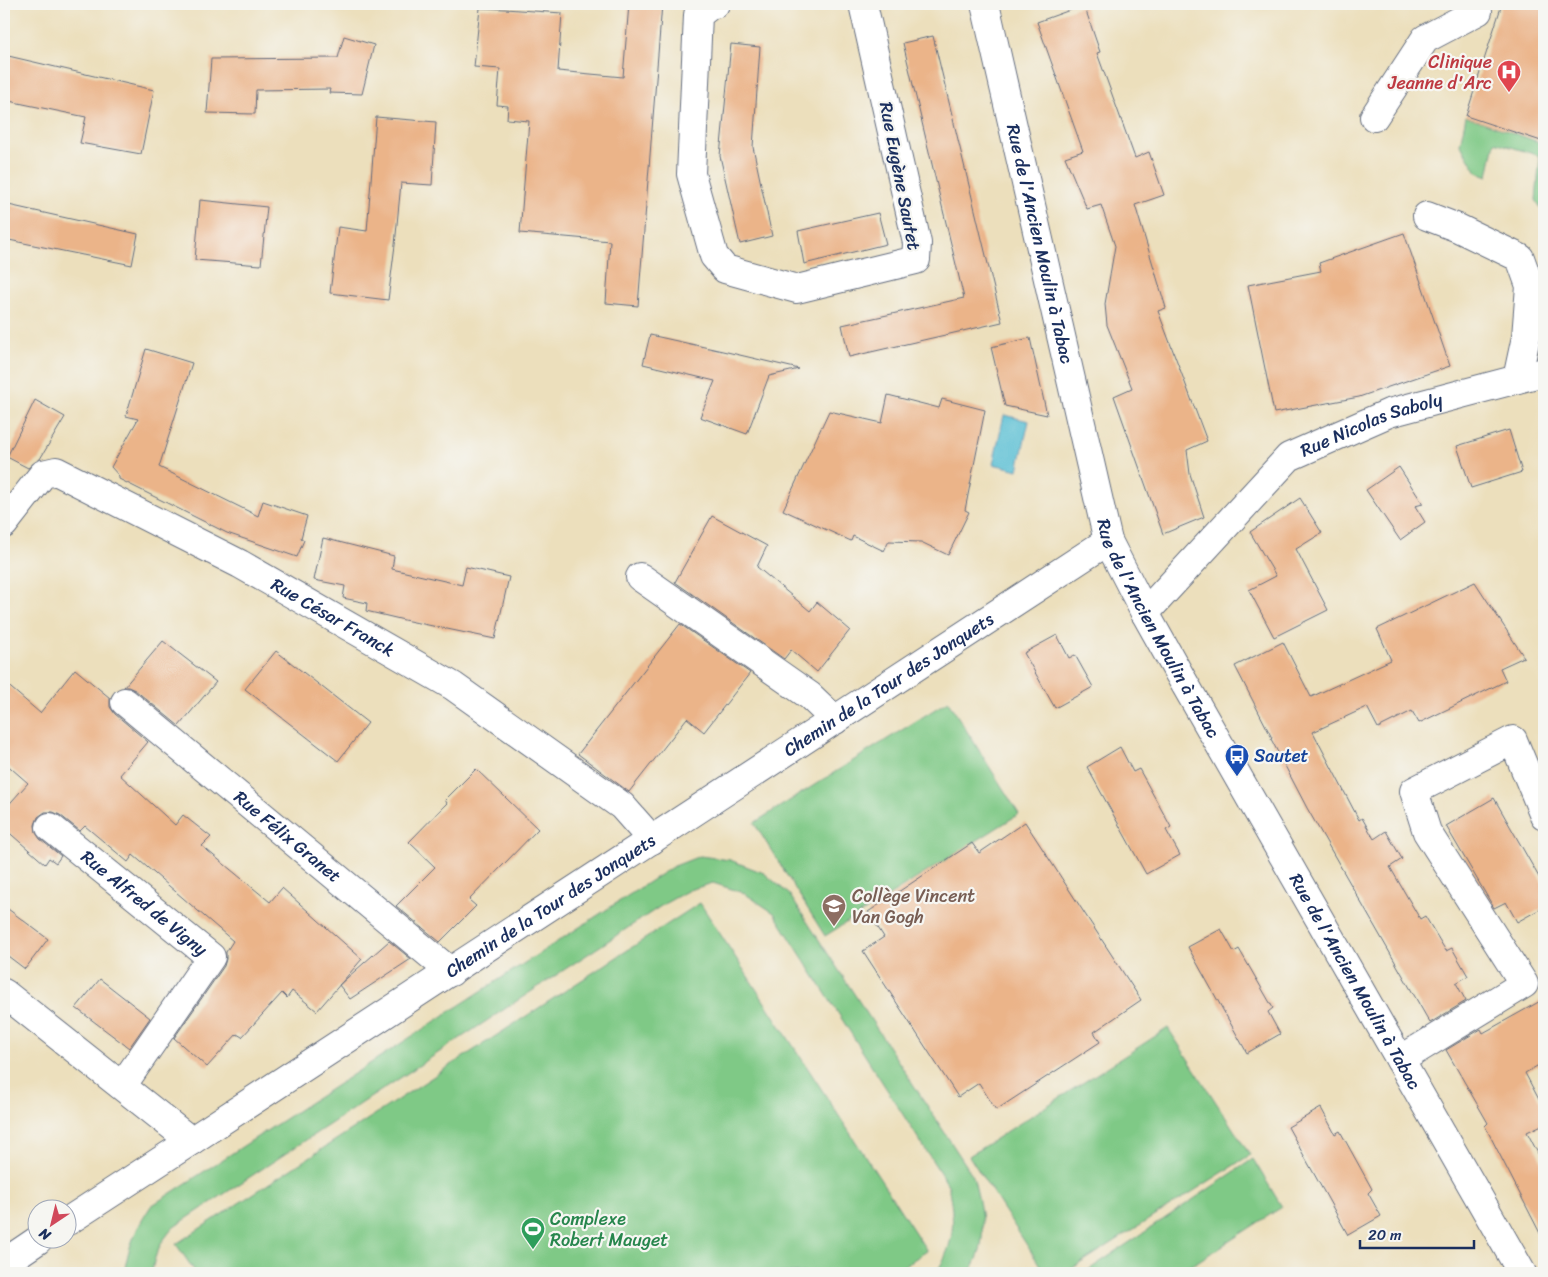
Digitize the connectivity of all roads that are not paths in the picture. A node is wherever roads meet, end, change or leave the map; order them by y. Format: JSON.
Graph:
{"nodes":[{"id":1,"x":715,"y":4,"type":"edge"},
{"id":2,"x":863,"y":4,"type":"edge"},
{"id":3,"x":985,"y":4,"type":"edge"},
{"id":4,"x":1478,"y":12,"type":"dead end"},
{"id":5,"x":1374,"y":117,"type":"dead end"},
{"id":6,"x":1427,"y":216,"type":"dead end"},
{"id":7,"x":1544,"y":372,"type":"edge"},
{"id":8,"x":1517,"y":379,"type":"junction"},
{"id":9,"x":4,"y":524,"type":"edge"},
{"id":10,"x":1108,"y":541,"type":"junction"},
{"id":11,"x":640,"y":577,"type":"dead end"},
{"id":12,"x":1145,"y":613,"type":"junction"},
{"id":13,"x":125,"y":702,"type":"dead end"},
{"id":14,"x":835,"y":720,"type":"junction"},
{"id":15,"x":1544,"y":815,"type":"edge"},
{"id":16,"x":50,"y":827,"type":"dead end"},
{"id":17,"x":652,"y":840,"type":"junction"},
{"id":18,"x":452,"y":972,"type":"junction"},
{"id":19,"x":1534,"y":980,"type":"edge"},
{"id":20,"x":4,"y":993,"type":"edge"},
{"id":21,"x":1400,"y":1060,"type":"junction"},
{"id":22,"x":122,"y":1086,"type":"junction"},
{"id":23,"x":191,"y":1141,"type":"junction"},
{"id":24,"x":78,"y":1214,"type":"edge"},
{"id":25,"x":28,"y":1247,"type":"edge"},
{"id":26,"x":4,"y":1263,"type":"edge"},
{"id":27,"x":1522,"y":1273,"type":"edge"}],
"edges":[{"from":1,"to":2,"type":"street","name":"Rue Eugène Sautet"},
{"from":3,"to":10,"type":"street","name":"Rue de l'Ancien Moulin à Tabac"},
{"from":4,"to":5,"type":"street"},
{"from":6,"to":8,"type":"street"},
{"from":7,"to":8,"type":"street","name":"Rue Nicolas Saboly"},
{"from":8,"to":12,"type":"street","name":"Rue Nicolas Saboly"},
{"from":9,"to":17,"type":"street","name":"Rue César Franck"},
{"from":10,"to":12,"type":"street","name":"Rue de l'Ancien Moulin à Tabac"},
{"from":10,"to":14,"type":"street","name":"Chemin de la Tour des Jonquets"},
{"from":11,"to":14,"type":"street"},
{"from":12,"to":21,"type":"street","name":"Rue de l'Ancien Moulin à Tabac"},
{"from":13,"to":18,"type":"street","name":"Rue Félix Granet"},
{"from":14,"to":17,"type":"street","name":"Chemin de la Tour des Jonquets"},
{"from":15,"to":19,"type":"street"},
{"from":16,"to":22,"type":"street","name":"Rue Alfred de Vigny"},
{"from":17,"to":18,"type":"street","name":"Chemin de la Tour des Jonquets"},
{"from":18,"to":23,"type":"street","name":"Chemin de la Tour des Jonquets"},
{"from":19,"to":21,"type":"street"},
{"from":20,"to":22,"type":"street"},
{"from":21,"to":27,"type":"street","name":"Rue de l'Ancien Moulin à Tabac"},
{"from":22,"to":23,"type":"street"},
{"from":23,"to":24,"type":"street","name":"Chemin de la Tour des Jonquets"},
{"from":25,"to":26,"type":"street"}]}
